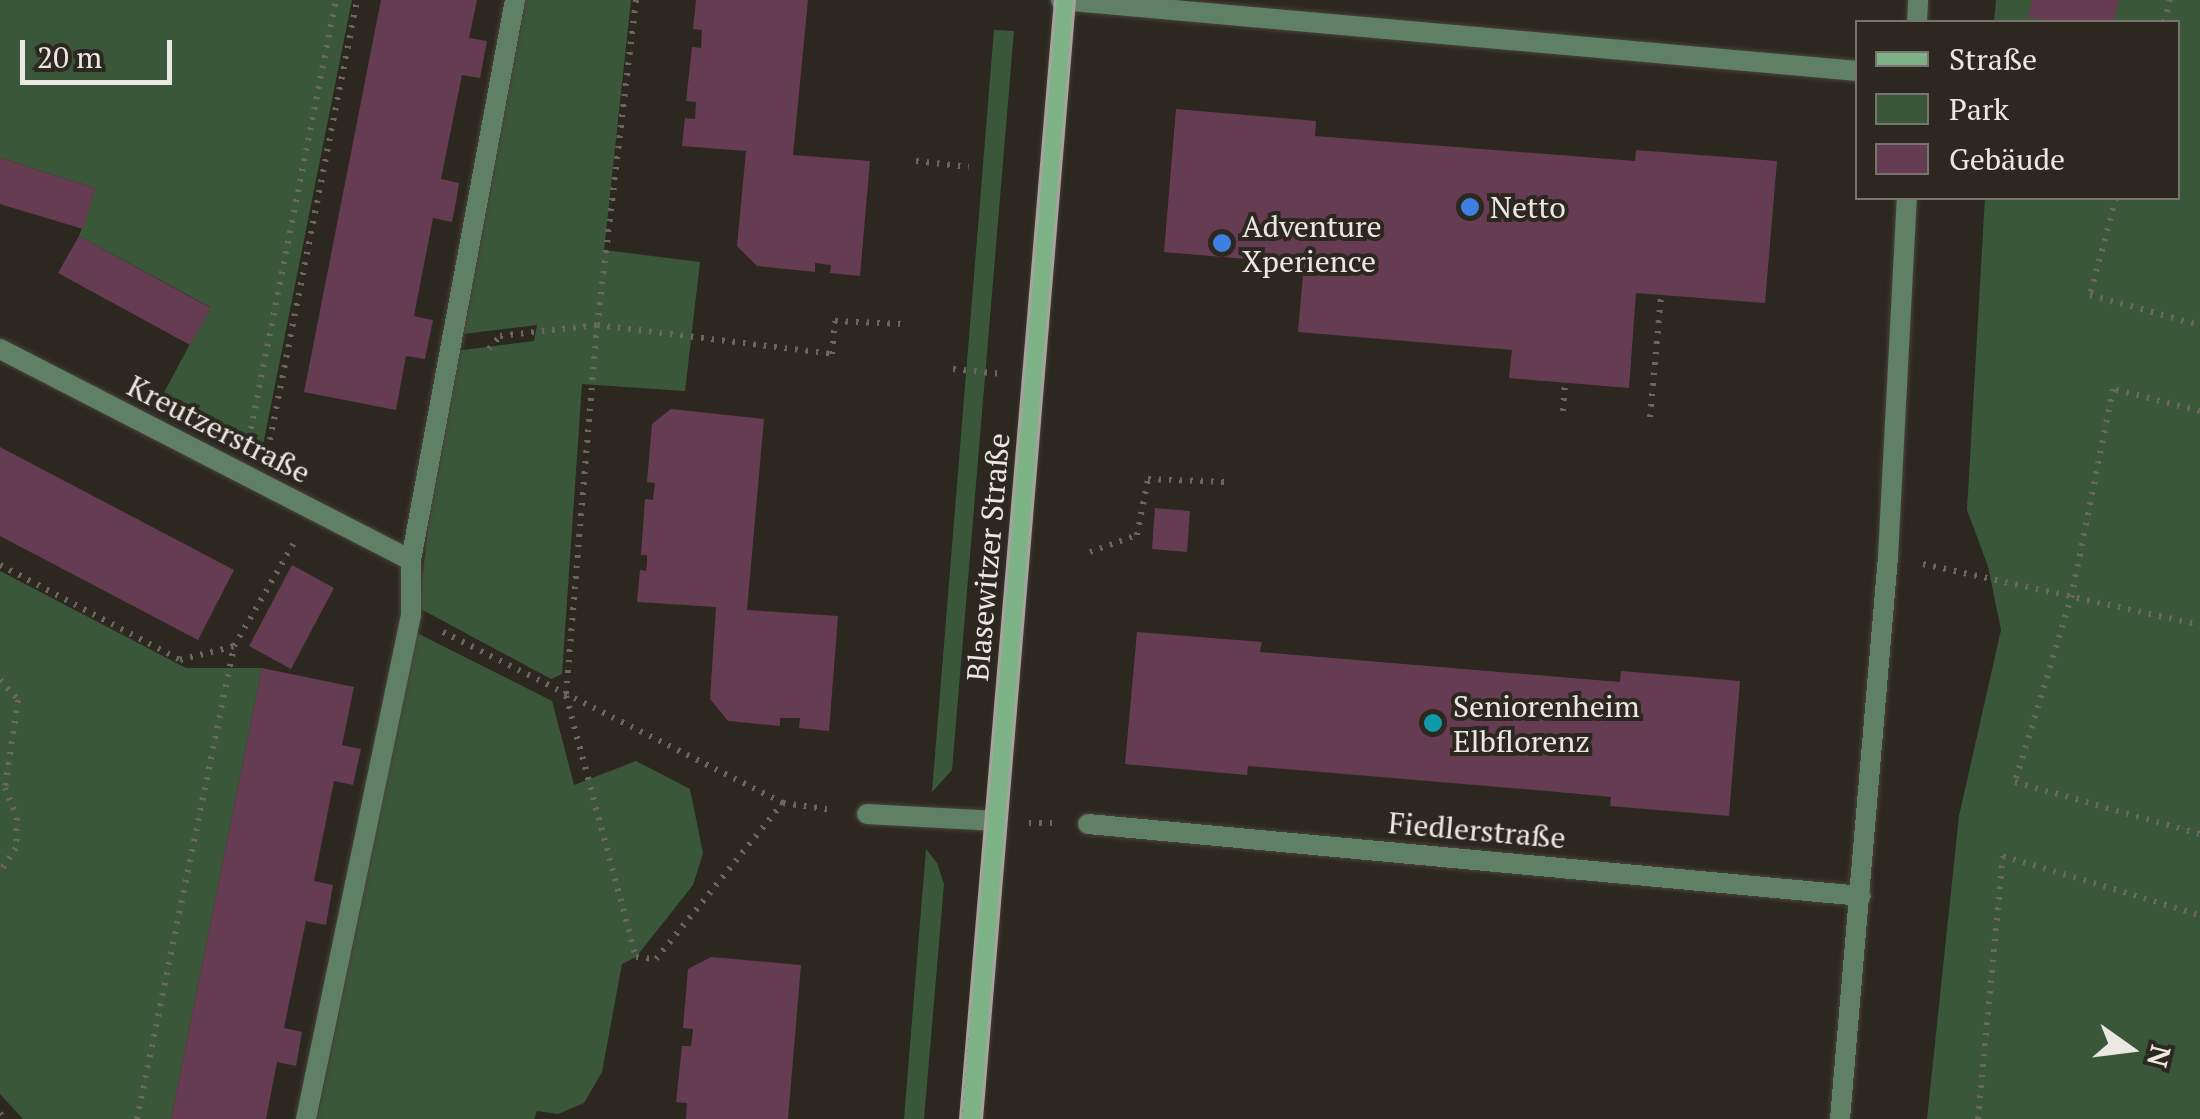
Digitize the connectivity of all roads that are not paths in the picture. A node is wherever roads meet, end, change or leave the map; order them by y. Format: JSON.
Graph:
{"nodes":[{"id":1,"x":514,"y":0,"type":"edge"},
{"id":2,"x":1064,"y":1,"type":"edge"},
{"id":3,"x":1855,"y":71,"type":"edge"},
{"id":4,"x":1908,"y":200,"type":"edge"},
{"id":5,"x":0,"y":349,"type":"edge"},
{"id":6,"x":411,"y":560,"type":"junction"},
{"id":7,"x":867,"y":814,"type":"road end"},
{"id":8,"x":997,"y":821,"type":"junction"},
{"id":9,"x":1088,"y":824,"type":"road end"},
{"id":10,"x":1860,"y":896,"type":"junction"},
{"id":11,"x":306,"y":1119,"type":"edge"},
{"id":12,"x":972,"y":1119,"type":"edge"},
{"id":13,"x":1840,"y":1119,"type":"edge"}],
"edges":[{"from":1,"to":6,"type":"street"},
{"from":2,"to":3,"type":"street"},
{"from":2,"to":8,"type":"street","name":"Blasewitzer Straße"},
{"from":4,"to":10,"type":"street"},
{"from":5,"to":6,"type":"street","name":"Kreutzerstraße"},
{"from":6,"to":11,"type":"street"},
{"from":7,"to":8,"type":"street"},
{"from":8,"to":12,"type":"street","name":"Blasewitzer Straße"},
{"from":9,"to":10,"type":"street","name":"Fiedlerstraße"},
{"from":10,"to":13,"type":"street"}]}
